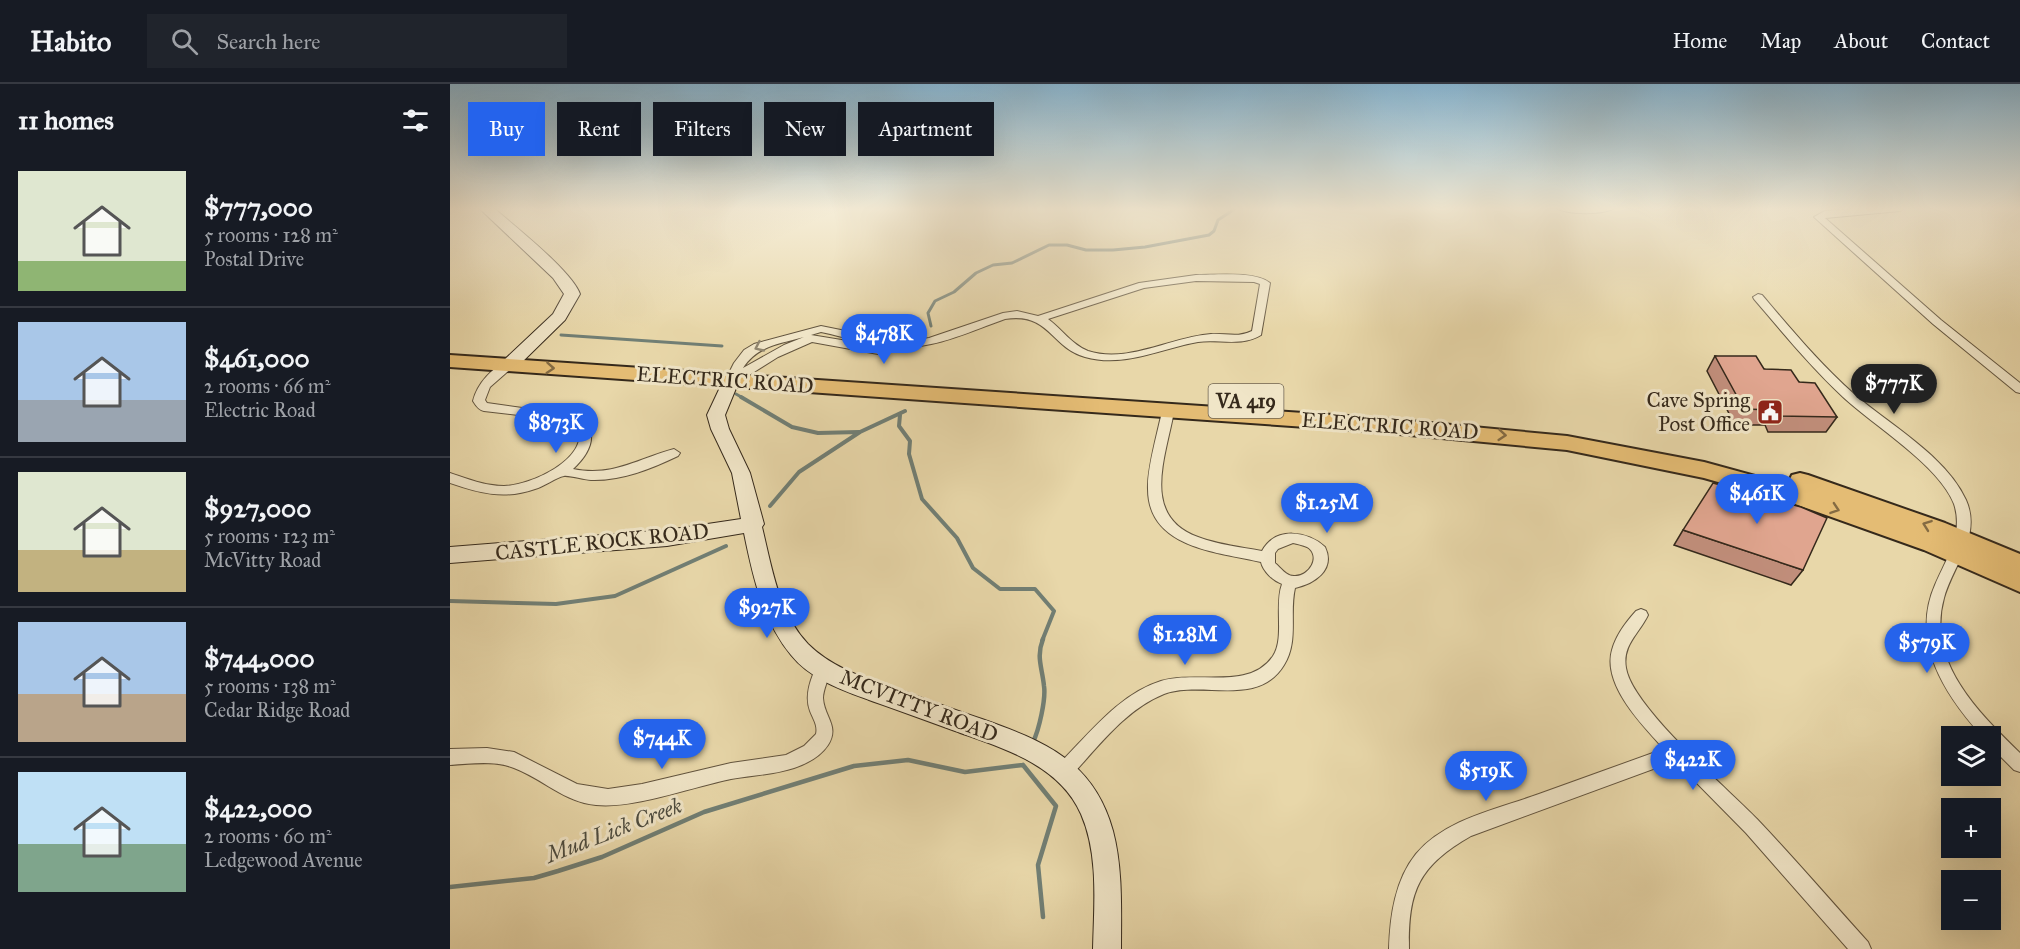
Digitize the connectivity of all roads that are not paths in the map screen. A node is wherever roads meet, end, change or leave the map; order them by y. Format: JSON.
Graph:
{"nodes":[{"id":1,"x":528,"y":248,"type":"edge"},
{"id":2,"x":1854,"y":248,"type":"edge"},
{"id":3,"x":1758,"y":297,"type":"dead end"},
{"id":4,"x":1038,"y":319,"type":"junction"},
{"id":5,"x":450,"y":347,"type":"edge"},
{"id":6,"x":525,"y":352,"type":"junction"},
{"id":7,"x":450,"y":361,"type":"edge"},
{"id":8,"x":509,"y":365,"type":"junction"},
{"id":9,"x":740,"y":371,"type":"junction"},
{"id":10,"x":2020,"y":389,"type":"edge"},
{"id":11,"x":1168,"y":411,"type":"junction"},
{"id":12,"x":674,"y":453,"type":"dead end"},
{"id":13,"x":560,"y":470,"type":"junction"},
{"id":14,"x":450,"y":478,"type":"edge"},
{"id":15,"x":754,"y":524,"type":"junction"},
{"id":16,"x":1959,"y":546,"type":"junction"},
{"id":17,"x":450,"y":555,"type":"edge"},
{"id":18,"x":1267,"y":558,"type":"junction"},
{"id":19,"x":2020,"y":564,"type":"edge"},
{"id":20,"x":1290,"y":581,"type":"junction"},
{"id":21,"x":2020,"y":582,"type":"edge"},
{"id":22,"x":1641,"y":615,"type":"dead end"},
{"id":23,"x":823,"y":668,"type":"junction"},
{"id":24,"x":1679,"y":752,"type":"junction"},
{"id":25,"x":450,"y":757,"type":"edge"},
{"id":26,"x":2020,"y":764,"type":"edge"},
{"id":27,"x":1065,"y":770,"type":"junction"},
{"id":28,"x":1107,"y":949,"type":"edge"},
{"id":29,"x":1399,"y":949,"type":"edge"},
{"id":30,"x":1861,"y":949,"type":"edge"}],
"edges":[{"from":1,"to":6,"type":"street"},
{"from":2,"to":10,"type":"street"},
{"from":3,"to":16,"type":"street"},
{"from":4,"to":4,"type":"street"},
{"from":4,"to":9,"type":"street"},
{"from":5,"to":6,"type":"main road","name":"ELECTRIC ROAD","number":"VA 419"},
{"from":6,"to":8,"type":"street"},
{"from":6,"to":9,"type":"main road","name":"ELECTRIC ROAD","number":"VA 419"},
{"from":7,"to":8,"type":"main road","name":"ELECTRIC ROAD","number":"VA 419"},
{"from":8,"to":9,"type":"main road","name":"ELECTRIC ROAD","number":"VA 419","one_way":true},
{"from":8,"to":13,"type":"street"},
{"from":9,"to":11,"type":"main road","name":"ELECTRIC ROAD","number":"VA 419"},
{"from":9,"to":15,"type":"street","name":"MCVITTY ROAD"},
{"from":16,"to":9,"type":"main road","name":"ELECTRIC ROAD","number":"VA 419","one_way":true},
{"from":11,"to":16,"type":"main road","name":"ELECTRIC ROAD","number":"VA 419","one_way":true},
{"from":11,"to":18,"type":"street"},
{"from":12,"to":13,"type":"street"},
{"from":13,"to":14,"type":"street"},
{"from":15,"to":17,"type":"street","name":"CASTLE ROCK ROAD"},
{"from":15,"to":23,"type":"street","name":"MCVITTY ROAD"},
{"from":16,"to":19,"type":"main road","name":"ELECTRIC ROAD","number":"VA 419"},
{"from":16,"to":21,"type":"main road","name":"ELECTRIC ROAD","number":"VA 419"},
{"from":16,"to":26,"type":"street"},
{"from":18,"to":20,"type":"street"},
{"from":18,"to":20,"type":"street"},
{"from":20,"to":27,"type":"street"},
{"from":22,"to":24,"type":"street"},
{"from":23,"to":25,"type":"street"},
{"from":23,"to":27,"type":"street","name":"MCVITTY ROAD"},
{"from":24,"to":29,"type":"street"},
{"from":24,"to":30,"type":"street"},
{"from":27,"to":28,"type":"street","name":"MCVITTY ROAD"}]}
